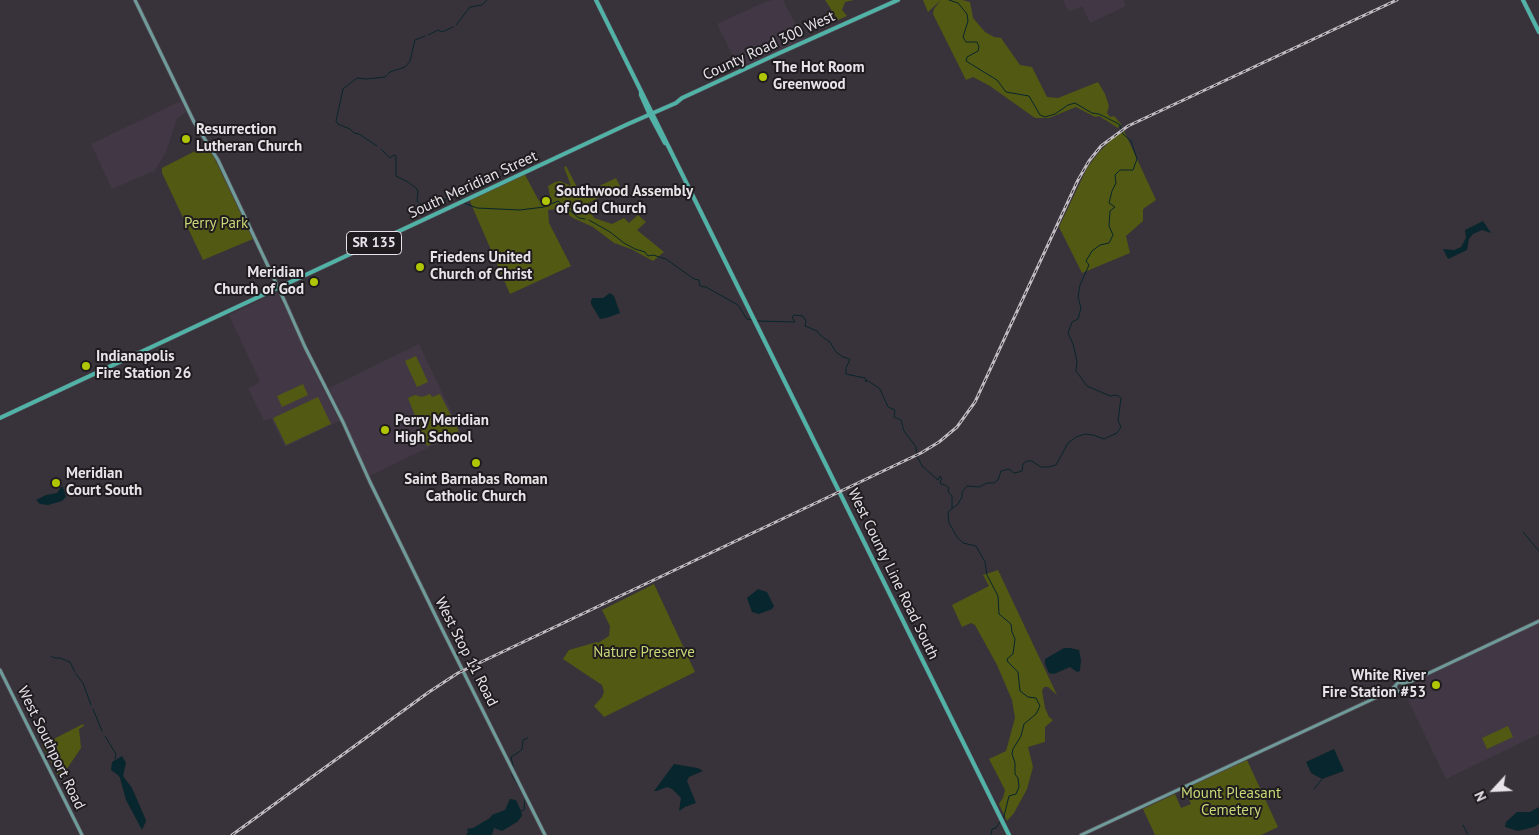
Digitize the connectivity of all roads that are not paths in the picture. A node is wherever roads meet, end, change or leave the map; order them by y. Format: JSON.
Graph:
{"nodes":[{"id":1,"x":135,"y":0,"type":"edge"},
{"id":2,"x":596,"y":0,"type":"edge"},
{"id":3,"x":897,"y":0,"type":"edge"},
{"id":4,"x":1523,"y":0,"type":"edge"},
{"id":5,"x":1539,"y":32,"type":"edge"},
{"id":6,"x":651,"y":113,"type":"junction"},
{"id":7,"x":278,"y":288,"type":"junction"},
{"id":8,"x":0,"y":418,"type":"edge"},
{"id":9,"x":1539,"y":621,"type":"edge"},
{"id":10,"x":0,"y":670,"type":"edge"},
{"id":11,"x":1412,"y":681,"type":"junction"},
{"id":12,"x":1402,"y":683,"type":"junction"},
{"id":13,"x":1396,"y":685,"type":"junction"},
{"id":14,"x":1404,"y":688,"type":"junction"},
{"id":15,"x":1398,"y":690,"type":"junction"},
{"id":16,"x":1390,"y":691,"type":"junction"},
{"id":17,"x":82,"y":835,"type":"edge"},
{"id":18,"x":545,"y":835,"type":"edge"},
{"id":19,"x":1009,"y":835,"type":"edge"},
{"id":20,"x":1081,"y":835,"type":"edge"}],
"edges":[{"from":1,"to":7,"type":"main road","name":"West Stop 11 Road"},
{"from":2,"to":6,"type":"main road","name":"West County Line Road South"},
{"from":3,"to":6,"type":"main road","name":"County Road 300 West","number":"SR 135"},
{"from":4,"to":5,"type":"main road"},
{"from":6,"to":7,"type":"main road","name":"South Meridian Street","number":"SR 135"},
{"from":6,"to":19,"type":"main road","name":"West County Line Road South"},
{"from":7,"to":8,"type":"main road","name":"South Meridian Street","number":"SR 135"},
{"from":7,"to":18,"type":"main road","name":"West Stop 11 Road"},
{"from":9,"to":11,"type":"main road"},
{"from":10,"to":17,"type":"main road","name":"West Southport Road"},
{"from":11,"to":12,"type":"main road"},
{"from":11,"to":14,"type":"main road"},
{"from":12,"to":13,"type":"main road"},
{"from":12,"to":14,"type":"main road"},
{"from":13,"to":15,"type":"main road"},
{"from":13,"to":16,"type":"main road"},
{"from":14,"to":15,"type":"main road"},
{"from":15,"to":16,"type":"main road"},
{"from":16,"to":20,"type":"main road"}]}
